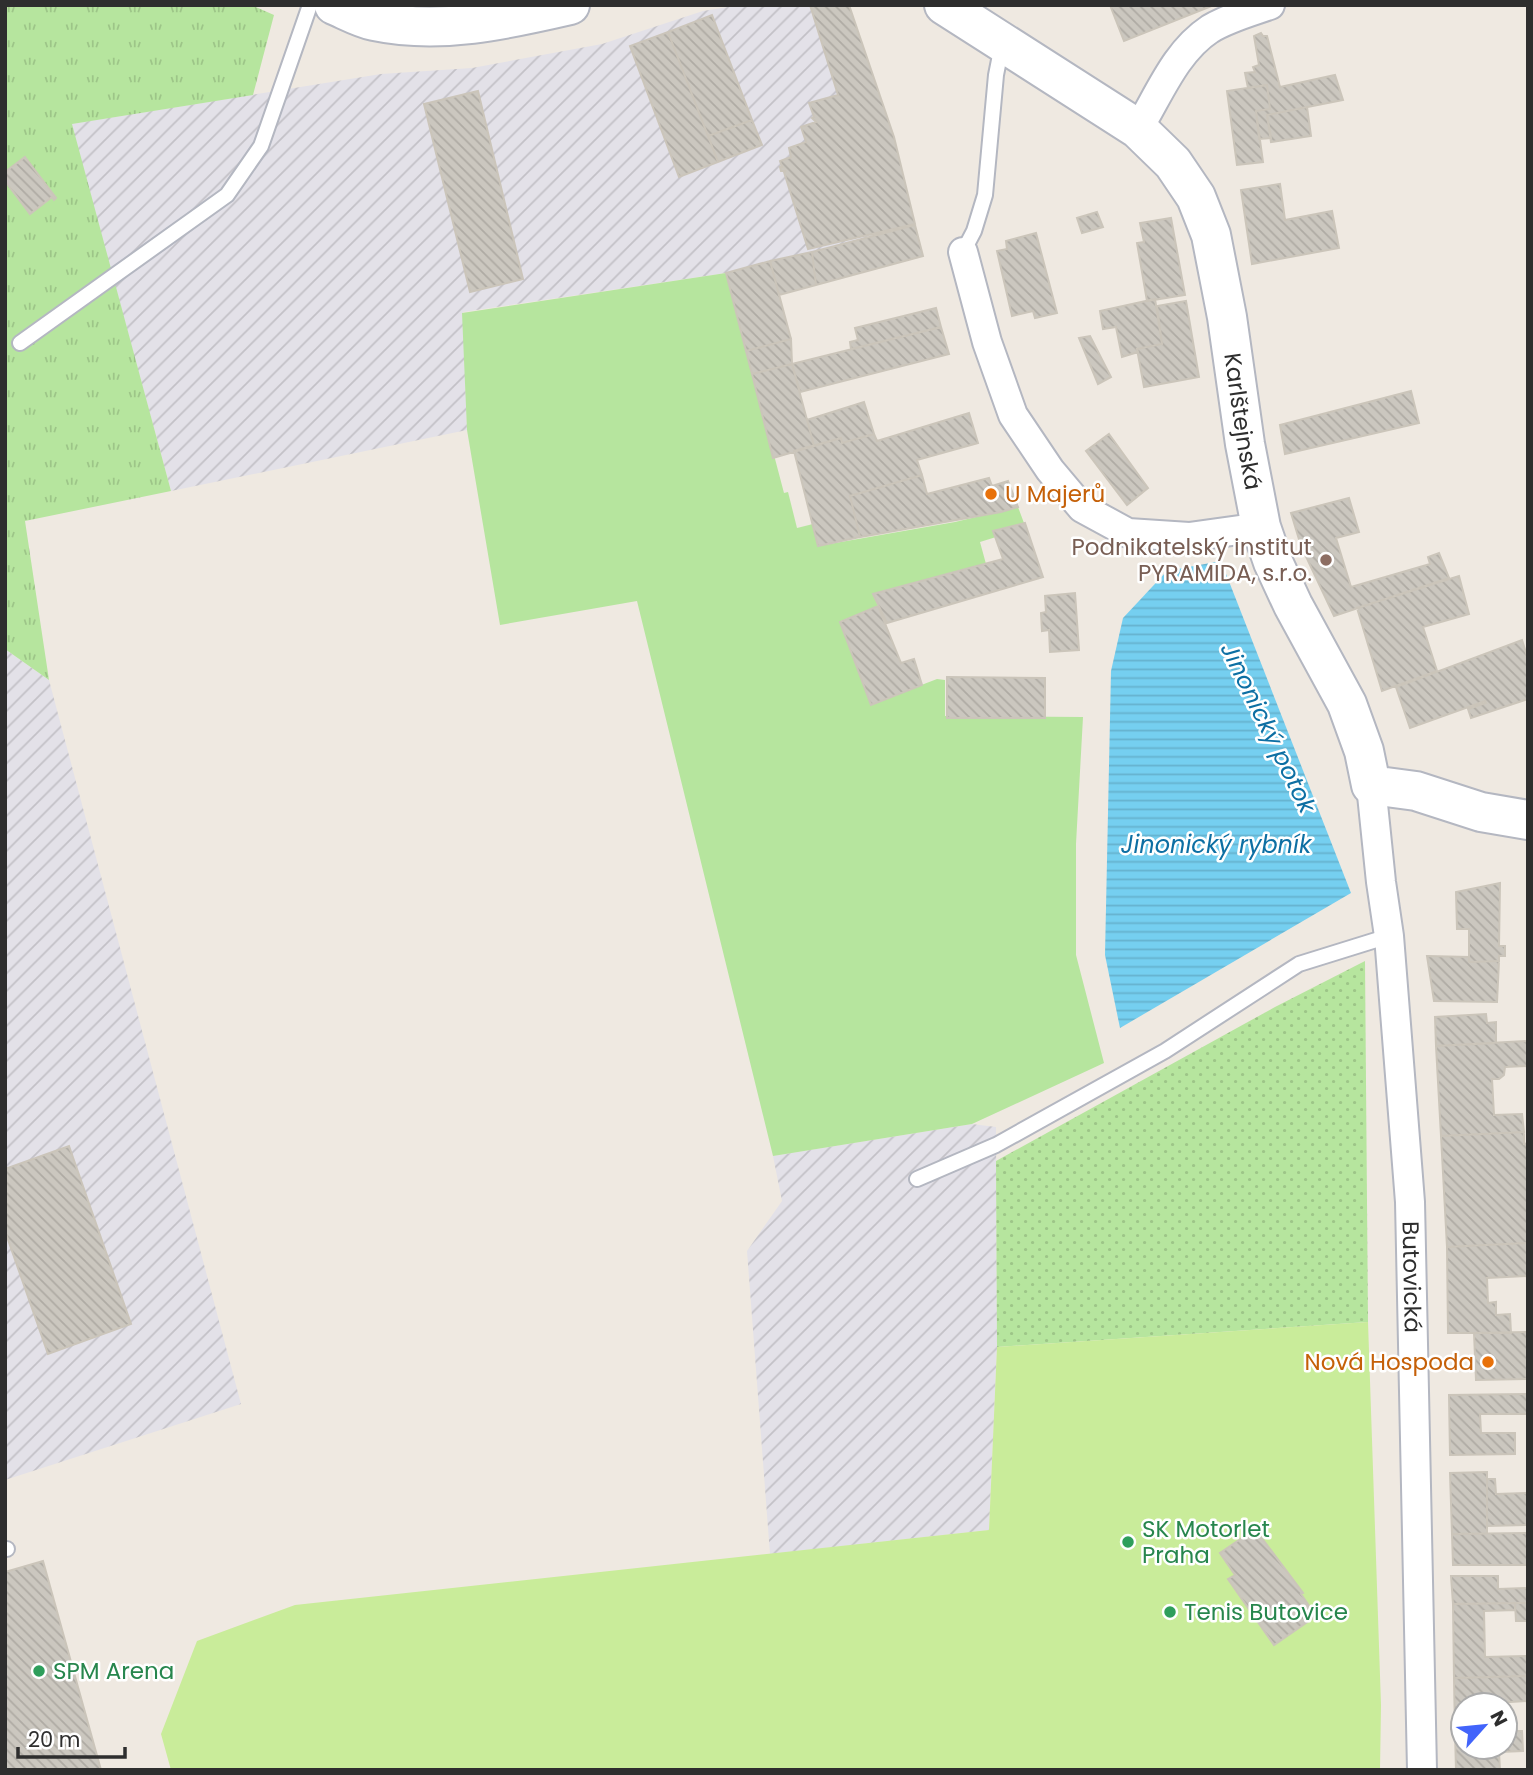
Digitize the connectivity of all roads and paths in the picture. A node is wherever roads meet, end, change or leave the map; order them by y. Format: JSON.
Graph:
{"nodes":[{"id":1,"x":310,"y":5,"type":"edge"},
{"id":2,"x":334,"y":5,"type":"edge"},
{"id":3,"x":570,"y":5,"type":"edge"},
{"id":4,"x":944,"y":5,"type":"edge"},
{"id":5,"x":1270,"y":5,"type":"edge"},
{"id":6,"x":499,"y":13,"type":"edge"},
{"id":7,"x":1002,"y":43,"type":"junction"},
{"id":8,"x":1138,"y":129,"type":"junction"},
{"id":9,"x":963,"y":252,"type":"joint"},
{"id":10,"x":20,"y":343,"type":"dead end"},
{"id":11,"x":1261,"y":527,"type":"junction"},
{"id":12,"x":1371,"y":785,"type":"junction"},
{"id":13,"x":1528,"y":820,"type":"edge"},
{"id":14,"x":1389,"y":936,"type":"junction"},
{"id":15,"x":917,"y":1179,"type":"dead end"},
{"id":16,"x":1422,"y":1770,"type":"edge"}],
"edges":[{"from":1,"to":10,"type":"lane"},
{"from":2,"to":6,"type":"street"},
{"from":3,"to":6,"type":"street"},
{"from":4,"to":7,"type":"street","name":"Karlštejnská"},
{"from":5,"to":8,"type":"street"},
{"from":7,"to":8,"type":"street","name":"Karlštejnská"},
{"from":7,"to":9,"type":"lane"},
{"from":8,"to":11,"type":"street","name":"Karlštejnská"},
{"from":9,"to":11,"type":"street"},
{"from":11,"to":12,"type":"street","name":"Karlštejnská"},
{"from":12,"to":13,"type":"street"},
{"from":12,"to":14,"type":"street","name":"Butovická"},
{"from":14,"to":15,"type":"lane"},
{"from":14,"to":16,"type":"street","name":"Butovická"}]}
